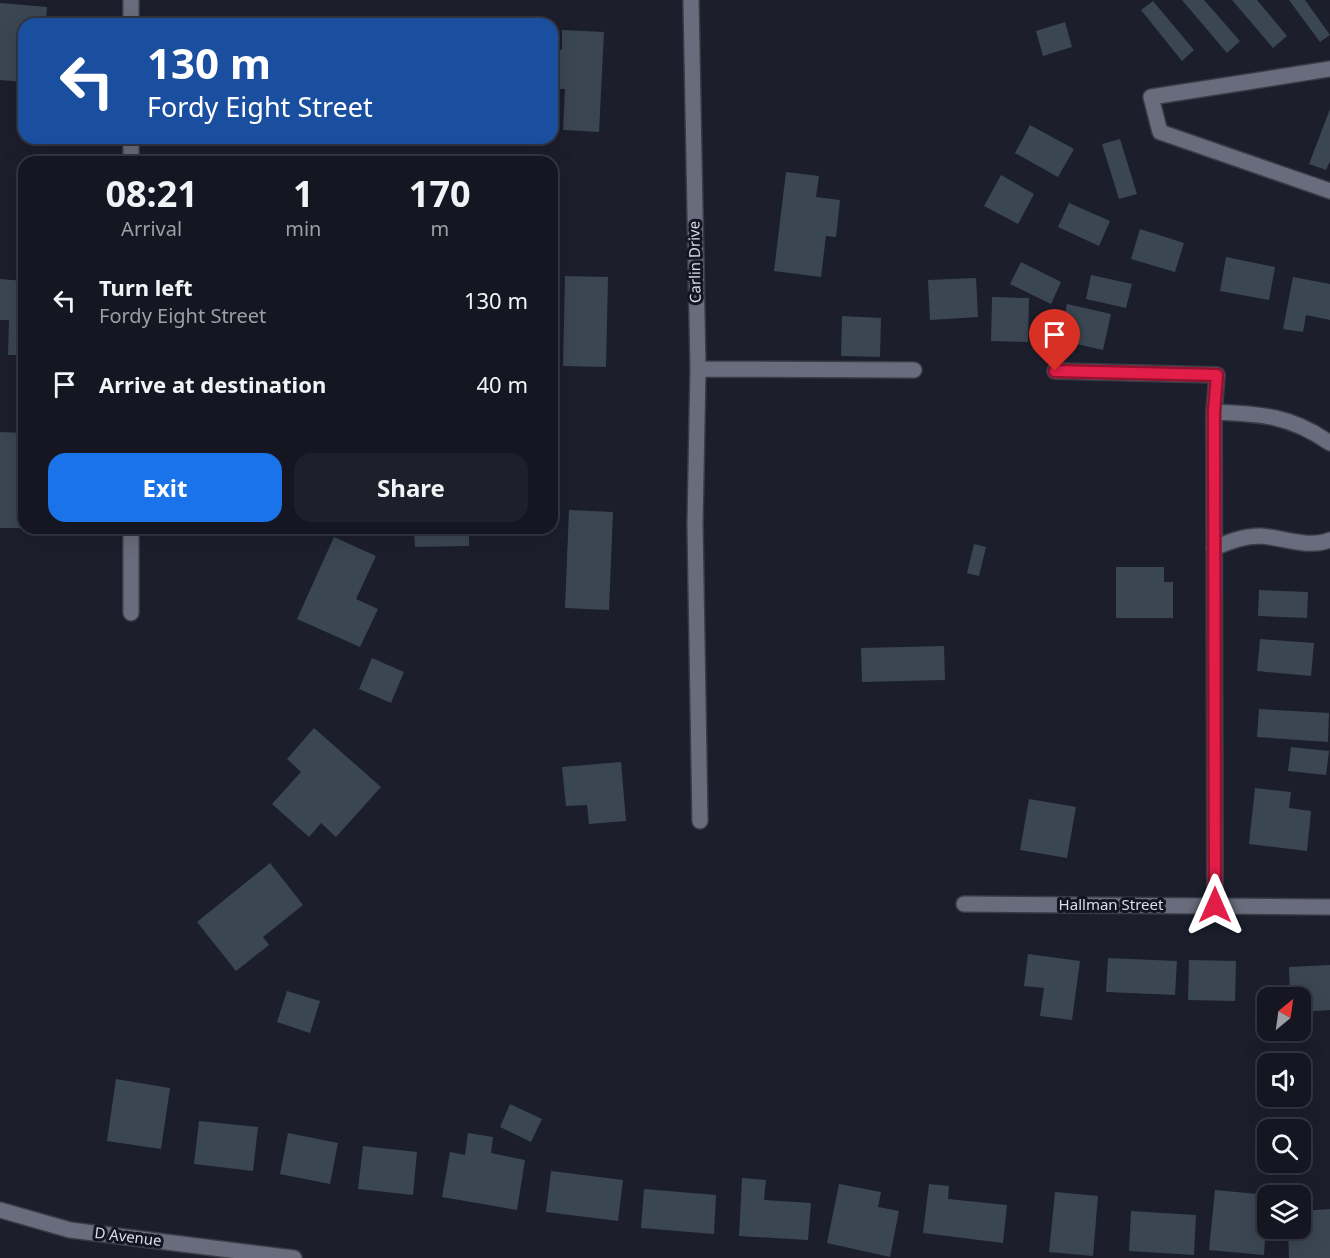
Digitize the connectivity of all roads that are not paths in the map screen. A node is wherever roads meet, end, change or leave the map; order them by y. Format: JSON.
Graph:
{"nodes":[{"id":1,"x":131,"y":0,"type":"edge"},
{"id":2,"x":691,"y":0,"type":"edge"},
{"id":3,"x":131,"y":18,"type":"edge"},
{"id":4,"x":1330,"y":69,"type":"edge"},
{"id":5,"x":1330,"y":191,"type":"edge"},
{"id":6,"x":698,"y":369,"type":"junction"},
{"id":7,"x":914,"y":370,"type":"dead end"},
{"id":8,"x":1055,"y":371,"type":"dead end"},
{"id":9,"x":1214,"y":412,"type":"junction"},
{"id":10,"x":1330,"y":443,"type":"edge"},
{"id":11,"x":131,"y":534,"type":"edge"},
{"id":12,"x":1330,"y":540,"type":"edge"},
{"id":13,"x":1214,"y":548,"type":"junction"},
{"id":14,"x":131,"y":613,"type":"dead end"},
{"id":15,"x":700,"y":821,"type":"dead end"},
{"id":16,"x":964,"y":904,"type":"dead end"},
{"id":17,"x":1215,"y":905,"type":"junction"},
{"id":18,"x":1330,"y":906,"type":"edge"},
{"id":19,"x":0,"y":1210,"type":"edge"},
{"id":20,"x":294,"y":1258,"type":"edge"}],
"edges":[{"from":1,"to":3,"type":"street"},
{"from":2,"to":6,"type":"street","name":"Carlin Drive"},
{"from":4,"to":5,"type":"street"},
{"from":6,"to":7,"type":"street"},
{"from":6,"to":15,"type":"street","name":"Carlin Drive"},
{"from":8,"to":9,"type":"street"},
{"from":9,"to":10,"type":"street"},
{"from":9,"to":13,"type":"street"},
{"from":11,"to":14,"type":"street"},
{"from":12,"to":13,"type":"street"},
{"from":13,"to":17,"type":"street"},
{"from":16,"to":17,"type":"street","name":"Hallman Street"},
{"from":17,"to":18,"type":"street","name":"Hallman Street"},
{"from":19,"to":20,"type":"street","name":"D Avenue"}]}
